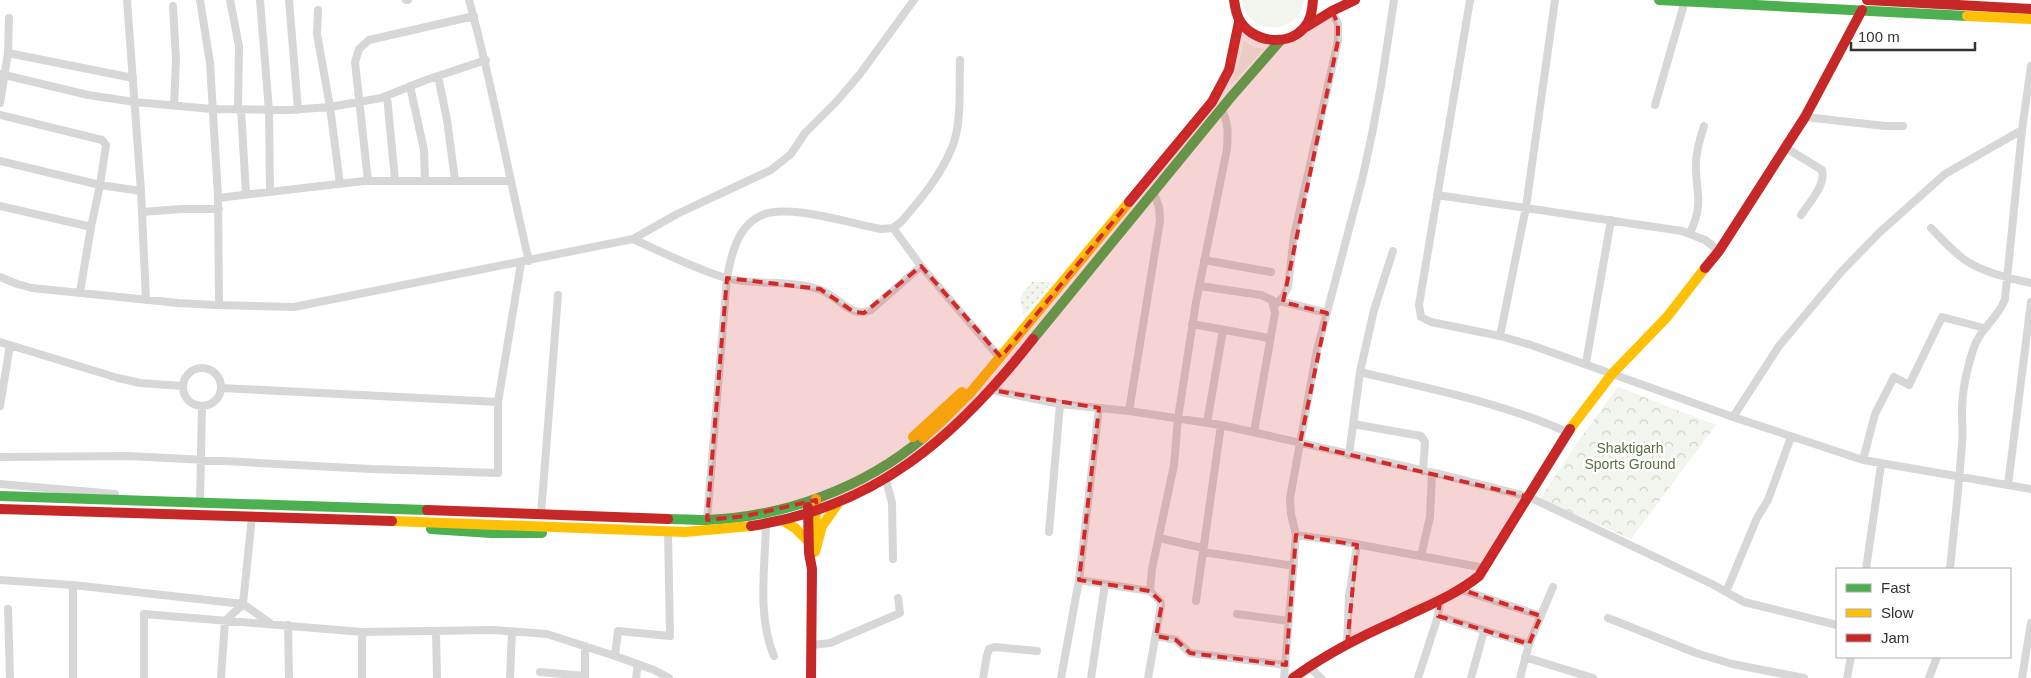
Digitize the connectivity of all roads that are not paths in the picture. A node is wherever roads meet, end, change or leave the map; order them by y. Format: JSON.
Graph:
{"nodes":[{"id":1,"x":127,"y":0,"type":"edge"},
{"id":2,"x":200,"y":0,"type":"edge"},
{"id":3,"x":230,"y":0,"type":"edge"},
{"id":4,"x":260,"y":0,"type":"edge"},
{"id":5,"x":289,"y":0,"type":"edge"},
{"id":6,"x":469,"y":0,"type":"edge"},
{"id":7,"x":914,"y":0,"type":"edge"},
{"id":8,"x":1314,"y":0,"type":"edge"},
{"id":9,"x":1355,"y":0,"type":"edge"},
{"id":10,"x":1394,"y":0,"type":"edge"},
{"id":11,"x":1470,"y":0,"type":"edge"},
{"id":12,"x":1555,"y":0,"type":"edge"},
{"id":13,"x":1659,"y":0,"type":"edge"},
{"id":14,"x":1867,"y":0,"type":"edge"},
{"id":15,"x":1872,"y":0,"type":"edge"},
{"id":16,"x":1685,"y":1,"type":"edge"},
{"id":17,"x":1233,"y":3,"type":"edge"},
{"id":18,"x":173,"y":6,"type":"dead end"},
{"id":19,"x":1930,"y":9,"type":"junction"},
{"id":20,"x":2031,"y":9,"type":"edge"},
{"id":21,"x":318,"y":10,"type":"dead end"},
{"id":22,"x":1862,"y":10,"type":"junction"},
{"id":23,"x":1332,"y":11,"type":"junction"},
{"id":24,"x":474,"y":16,"type":"junction"},
{"id":25,"x":9,"y":18,"type":"dead end"},
{"id":26,"x":2031,"y":19,"type":"edge"},
{"id":27,"x":1239,"y":22,"type":"junction"},
{"id":28,"x":1301,"y":30,"type":"junction"},
{"id":29,"x":1280,"y":41,"type":"junction"},
{"id":30,"x":8,"y":53,"type":"junction"},
{"id":31,"x":486,"y":60,"type":"junction"},
{"id":32,"x":960,"y":60,"type":"dead end"},
{"id":33,"x":2031,"y":66,"type":"edge"},
{"id":34,"x":3,"y":75,"type":"edge"},
{"id":35,"x":438,"y":76,"type":"junction"},
{"id":36,"x":133,"y":78,"type":"junction"},
{"id":37,"x":410,"y":86,"type":"junction"},
{"id":38,"x":387,"y":96,"type":"junction"},
{"id":39,"x":135,"y":102,"type":"junction"},
{"id":40,"x":0,"y":103,"type":"edge"},
{"id":41,"x":359,"y":103,"type":"junction"},
{"id":42,"x":174,"y":104,"type":"junction"},
{"id":43,"x":1656,"y":105,"type":"dead end"},
{"id":44,"x":330,"y":107,"type":"junction"},
{"id":45,"x":212,"y":109,"type":"junction"},
{"id":46,"x":1221,"y":109,"type":"junction"},
{"id":47,"x":239,"y":110,"type":"junction"},
{"id":48,"x":298,"y":110,"type":"junction"},
{"id":49,"x":270,"y":111,"type":"junction"},
{"id":50,"x":0,"y":115,"type":"edge"},
{"id":51,"x":1805,"y":117,"type":"junction"},
{"id":52,"x":1704,"y":126,"type":"dead end"},
{"id":53,"x":1903,"y":126,"type":"dead end"},
{"id":54,"x":2022,"y":130,"type":"junction"},
{"id":55,"x":1786,"y":148,"type":"junction"},
{"id":56,"x":0,"y":161,"type":"edge"},
{"id":57,"x":395,"y":180,"type":"junction"},
{"id":58,"x":425,"y":180,"type":"junction"},
{"id":59,"x":455,"y":180,"type":"junction"},
{"id":60,"x":368,"y":181,"type":"junction"},
{"id":61,"x":510,"y":181,"type":"junction"},
{"id":62,"x":340,"y":184,"type":"junction"},
{"id":63,"x":100,"y":185,"type":"junction"},
{"id":64,"x":141,"y":191,"type":"junction"},
{"id":65,"x":270,"y":191,"type":"junction"},
{"id":66,"x":1154,"y":193,"type":"junction"},
{"id":67,"x":246,"y":194,"type":"junction"},
{"id":68,"x":1437,"y":195,"type":"junction"},
{"id":69,"x":218,"y":198,"type":"junction"},
{"id":70,"x":0,"y":206,"type":"edge"},
{"id":71,"x":1526,"y":207,"type":"junction"},
{"id":72,"x":219,"y":209,"type":"junction"},
{"id":73,"x":142,"y":212,"type":"junction"},
{"id":74,"x":1801,"y":215,"type":"dead end"},
{"id":75,"x":1611,"y":220,"type":"junction"},
{"id":76,"x":91,"y":228,"type":"junction"},
{"id":77,"x":893,"y":228,"type":"junction"},
{"id":78,"x":1931,"y":228,"type":"dead end"},
{"id":79,"x":1690,"y":233,"type":"junction"},
{"id":80,"x":633,"y":239,"type":"junction"},
{"id":81,"x":1393,"y":251,"type":"dead end"},
{"id":82,"x":1719,"y":251,"type":"junction"},
{"id":83,"x":1204,"y":260,"type":"junction"},
{"id":84,"x":525,"y":262,"type":"junction"},
{"id":85,"x":922,"y":266,"type":"junction"},
{"id":86,"x":1272,"y":272,"type":"dead end"},
{"id":87,"x":0,"y":277,"type":"edge"},
{"id":88,"x":727,"y":278,"type":"junction"},
{"id":89,"x":2008,"y":278,"type":"junction"},
{"id":90,"x":2031,"y":283,"type":"edge"},
{"id":91,"x":1200,"y":286,"type":"junction"},
{"id":92,"x":80,"y":292,"type":"junction"},
{"id":93,"x":558,"y":295,"type":"dead end"},
{"id":94,"x":146,"y":300,"type":"junction"},
{"id":95,"x":2031,"y":302,"type":"edge"},
{"id":96,"x":1277,"y":304,"type":"junction"},
{"id":97,"x":216,"y":305,"type":"junction"},
{"id":98,"x":1327,"y":313,"type":"junction"},
{"id":99,"x":1192,"y":324,"type":"junction"},
{"id":100,"x":1984,"y":328,"type":"junction"},
{"id":101,"x":1223,"y":330,"type":"junction"},
{"id":102,"x":1500,"y":336,"type":"junction"},
{"id":103,"x":1269,"y":338,"type":"junction"},
{"id":104,"x":0,"y":342,"type":"edge"},
{"id":105,"x":10,"y":345,"type":"junction"},
{"id":106,"x":1000,"y":358,"type":"junction"},
{"id":107,"x":1586,"y":363,"type":"junction"},
{"id":108,"x":1360,"y":372,"type":"junction"},
{"id":109,"x":1612,"y":374,"type":"junction"},
{"id":110,"x":183,"y":386,"type":"junction"},
{"id":111,"x":222,"y":388,"type":"junction"},
{"id":112,"x":991,"y":390,"type":"junction"},
{"id":113,"x":498,"y":402,"type":"junction"},
{"id":114,"x":1060,"y":404,"type":"junction"},
{"id":115,"x":0,"y":406,"type":"edge"},
{"id":116,"x":202,"y":406,"type":"junction"},
{"id":117,"x":1099,"y":408,"type":"junction"},
{"id":118,"x":1129,"y":411,"type":"junction"},
{"id":119,"x":1733,"y":417,"type":"junction"},
{"id":120,"x":1178,"y":418,"type":"junction"},
{"id":121,"x":1207,"y":423,"type":"junction"},
{"id":122,"x":1353,"y":424,"type":"junction"},
{"id":123,"x":1221,"y":425,"type":"junction"},
{"id":124,"x":1254,"y":432,"type":"junction"},
{"id":125,"x":1568,"y":433,"type":"junction"},
{"id":126,"x":1792,"y":437,"type":"junction"},
{"id":127,"x":1300,"y":443,"type":"junction"},
{"id":128,"x":1349,"y":455,"type":"junction"},
{"id":129,"x":0,"y":457,"type":"edge"},
{"id":130,"x":201,"y":460,"type":"junction"},
{"id":131,"x":1863,"y":460,"type":"junction"},
{"id":132,"x":1881,"y":465,"type":"junction"},
{"id":133,"x":1423,"y":471,"type":"junction"},
{"id":134,"x":1432,"y":473,"type":"junction"},
{"id":135,"x":1960,"y":478,"type":"junction"},
{"id":136,"x":886,"y":480,"type":"junction"},
{"id":137,"x":0,"y":484,"type":"edge"},
{"id":138,"x":2008,"y":485,"type":"junction"},
{"id":139,"x":2031,"y":488,"type":"edge"},
{"id":140,"x":0,"y":496,"type":"edge"},
{"id":141,"x":1529,"y":497,"type":"junction"},
{"id":142,"x":164,"y":500,"type":"junction"},
{"id":143,"x":200,"y":501,"type":"junction"},
{"id":144,"x":812,"y":501,"type":"junction"},
{"id":145,"x":838,"y":504,"type":"junction"},
{"id":146,"x":0,"y":509,"type":"edge"},
{"id":147,"x":813,"y":514,"type":"junction"},
{"id":148,"x":541,"y":515,"type":"junction"},
{"id":149,"x":252,"y":516,"type":"junction"},
{"id":150,"x":706,"y":520,"type":"junction"},
{"id":151,"x":785,"y":522,"type":"junction"},
{"id":152,"x":766,"y":525,"type":"junction"},
{"id":153,"x":668,"y":530,"type":"junction"},
{"id":154,"x":1049,"y":532,"type":"dead end"},
{"id":155,"x":1296,"y":536,"type":"junction"},
{"id":156,"x":1159,"y":538,"type":"junction"},
{"id":157,"x":809,"y":542,"type":"junction"},
{"id":158,"x":1357,"y":545,"type":"junction"},
{"id":159,"x":1203,"y":550,"type":"junction"},
{"id":160,"x":815,"y":552,"type":"junction"},
{"id":161,"x":1421,"y":556,"type":"junction"},
{"id":162,"x":893,"y":559,"type":"dead end"},
{"id":163,"x":1294,"y":566,"type":"junction"},
{"id":164,"x":1485,"y":568,"type":"junction"},
{"id":165,"x":1866,"y":568,"type":"edge"},
{"id":166,"x":1950,"y":568,"type":"edge"},
{"id":167,"x":812,"y":569,"type":"junction"},
{"id":168,"x":0,"y":580,"type":"edge"},
{"id":169,"x":1079,"y":580,"type":"junction"},
{"id":170,"x":1105,"y":584,"type":"junction"},
{"id":171,"x":73,"y":585,"type":"junction"},
{"id":172,"x":1553,"y":587,"type":"dead end"},
{"id":173,"x":1462,"y":590,"type":"junction"},
{"id":174,"x":1150,"y":591,"type":"junction"},
{"id":175,"x":1726,"y":592,"type":"junction"},
{"id":176,"x":898,"y":598,"type":"dead end"},
{"id":177,"x":1196,"y":601,"type":"dead end"},
{"id":178,"x":1440,"y":601,"type":"junction"},
{"id":179,"x":243,"y":604,"type":"junction"},
{"id":180,"x":8,"y":609,"type":"dead end"},
{"id":181,"x":1237,"y":614,"type":"dead end"},
{"id":182,"x":1438,"y":616,"type":"junction"},
{"id":183,"x":1541,"y":616,"type":"junction"},
{"id":184,"x":1608,"y":618,"type":"dead end"},
{"id":185,"x":226,"y":621,"type":"junction"},
{"id":186,"x":1289,"y":621,"type":"junction"},
{"id":187,"x":2031,"y":623,"type":"edge"},
{"id":188,"x":271,"y":624,"type":"junction"},
{"id":189,"x":288,"y":625,"type":"junction"},
{"id":190,"x":1836,"y":625,"type":"edge"},
{"id":191,"x":436,"y":631,"type":"junction"},
{"id":192,"x":1484,"y":631,"type":"junction"},
{"id":193,"x":362,"y":632,"type":"junction"},
{"id":194,"x":512,"y":632,"type":"junction"},
{"id":195,"x":1156,"y":636,"type":"junction"},
{"id":196,"x":1347,"y":644,"type":"junction"},
{"id":197,"x":1529,"y":644,"type":"junction"},
{"id":198,"x":812,"y":645,"type":"junction"},
{"id":199,"x":585,"y":646,"type":"junction"},
{"id":200,"x":1037,"y":651,"type":"dead end"},
{"id":201,"x":615,"y":656,"type":"junction"},
{"id":202,"x":774,"y":656,"type":"dead end"},
{"id":203,"x":0,"y":657,"type":"edge"},
{"id":204,"x":1525,"y":657,"type":"junction"},
{"id":205,"x":10,"y":658,"type":"junction"},
{"id":206,"x":1851,"y":658,"type":"edge"},
{"id":207,"x":1937,"y":658,"type":"edge"},
{"id":208,"x":638,"y":664,"type":"junction"},
{"id":209,"x":1286,"y":665,"type":"junction"},
{"id":210,"x":1308,"y":666,"type":"junction"},
{"id":211,"x":540,"y":672,"type":"dead end"},
{"id":212,"x":585,"y":677,"type":"edge"},
{"id":213,"x":10,"y":678,"type":"edge"},
{"id":214,"x":73,"y":678,"type":"edge"},
{"id":215,"x":144,"y":678,"type":"edge"},
{"id":216,"x":221,"y":678,"type":"edge"},
{"id":217,"x":289,"y":678,"type":"edge"},
{"id":218,"x":362,"y":678,"type":"edge"},
{"id":219,"x":437,"y":678,"type":"edge"},
{"id":220,"x":510,"y":678,"type":"edge"},
{"id":221,"x":636,"y":678,"type":"edge"},
{"id":222,"x":669,"y":678,"type":"edge"},
{"id":223,"x":812,"y":678,"type":"edge"},
{"id":224,"x":984,"y":678,"type":"edge"},
{"id":225,"x":1061,"y":678,"type":"edge"},
{"id":226,"x":1091,"y":678,"type":"edge"},
{"id":227,"x":1148,"y":678,"type":"edge"},
{"id":228,"x":1284,"y":678,"type":"edge"},
{"id":229,"x":1293,"y":678,"type":"edge"},
{"id":230,"x":1321,"y":678,"type":"edge"},
{"id":231,"x":1418,"y":678,"type":"edge"},
{"id":232,"x":1472,"y":678,"type":"edge"},
{"id":233,"x":1520,"y":678,"type":"edge"},
{"id":234,"x":1593,"y":678,"type":"edge"},
{"id":235,"x":1804,"y":678,"type":"edge"},
{"id":236,"x":1847,"y":678,"type":"edge"},
{"id":237,"x":1929,"y":678,"type":"edge"},
{"id":238,"x":2022,"y":678,"type":"edge"}],
"edges":[{"from":1,"to":36,"type":"street"},
{"from":2,"to":45,"type":"street"},
{"from":3,"to":47,"type":"street"},
{"from":4,"to":49,"type":"street"},
{"from":5,"to":48,"type":"street"},
{"from":6,"to":24,"type":"street"},
{"from":7,"to":80,"type":"street"},
{"from":8,"to":28,"type":"main road"},
{"from":9,"to":23,"type":"main road"},
{"from":10,"to":98,"type":"street"},
{"from":11,"to":68,"type":"street"},
{"from":12,"to":71,"type":"street"},
{"from":13,"to":16,"type":"main road"},
{"from":14,"to":15,"type":"main road"},
{"from":15,"to":19,"type":"main road"},
{"from":16,"to":22,"type":"main road"},
{"from":16,"to":43,"type":"street"},
{"from":17,"to":27,"type":"main road"},
{"from":18,"to":42,"type":"street"},
{"from":19,"to":20,"type":"main road"},
{"from":19,"to":22,"type":"main road"},
{"from":19,"to":26,"type":"main road"},
{"from":21,"to":44,"type":"street"},
{"from":22,"to":51,"type":"main road"},
{"from":23,"to":28,"type":"main road"},
{"from":23,"to":96,"type":"street"},
{"from":24,"to":31,"type":"street"},
{"from":24,"to":41,"type":"street"},
{"from":25,"to":30,"type":"street"},
{"from":27,"to":29,"type":"main road"},
{"from":27,"to":106,"type":"main road"},
{"from":28,"to":29,"type":"main road"},
{"from":29,"to":46,"type":"main road"},
{"from":30,"to":34,"type":"street"},
{"from":30,"to":36,"type":"street"},
{"from":31,"to":35,"type":"street"},
{"from":31,"to":61,"type":"street"},
{"from":32,"to":77,"type":"street"},
{"from":33,"to":54,"type":"street"},
{"from":34,"to":39,"type":"street"},
{"from":34,"to":40,"type":"street"},
{"from":35,"to":37,"type":"street"},
{"from":35,"to":59,"type":"street"},
{"from":36,"to":39,"type":"street"},
{"from":37,"to":38,"type":"street"},
{"from":37,"to":58,"type":"street"},
{"from":38,"to":41,"type":"street"},
{"from":38,"to":57,"type":"street"},
{"from":39,"to":42,"type":"street"},
{"from":39,"to":64,"type":"street"},
{"from":41,"to":44,"type":"street"},
{"from":41,"to":60,"type":"street"},
{"from":42,"to":45,"type":"street"},
{"from":44,"to":48,"type":"street"},
{"from":44,"to":62,"type":"street"},
{"from":45,"to":47,"type":"street"},
{"from":45,"to":69,"type":"street"},
{"from":46,"to":66,"type":"main road"},
{"from":46,"to":83,"type":"street"},
{"from":47,"to":49,"type":"street"},
{"from":47,"to":67,"type":"street"},
{"from":48,"to":49,"type":"street"},
{"from":49,"to":65,"type":"street"},
{"from":50,"to":63,"type":"street"},
{"from":51,"to":53,"type":"street"},
{"from":51,"to":55,"type":"main road"},
{"from":52,"to":79,"type":"street"},
{"from":54,"to":89,"type":"street"},
{"from":54,"to":119,"type":"street"},
{"from":55,"to":74,"type":"street"},
{"from":55,"to":82,"type":"main road"},
{"from":56,"to":63,"type":"street"},
{"from":57,"to":58,"type":"street"},
{"from":57,"to":60,"type":"street"},
{"from":58,"to":59,"type":"street"},
{"from":59,"to":61,"type":"street"},
{"from":60,"to":62,"type":"street"},
{"from":61,"to":84,"type":"street"},
{"from":62,"to":65,"type":"street"},
{"from":63,"to":64,"type":"street"},
{"from":63,"to":76,"type":"street"},
{"from":64,"to":73,"type":"street"},
{"from":65,"to":67,"type":"street"},
{"from":66,"to":112,"type":"main road"},
{"from":66,"to":118,"type":"street"},
{"from":67,"to":69,"type":"street"},
{"from":68,"to":71,"type":"street"},
{"from":68,"to":102,"type":"street"},
{"from":69,"to":72,"type":"street"},
{"from":70,"to":76,"type":"street"},
{"from":71,"to":75,"type":"street"},
{"from":71,"to":102,"type":"street"},
{"from":72,"to":73,"type":"street"},
{"from":72,"to":97,"type":"street"},
{"from":73,"to":94,"type":"street"},
{"from":75,"to":79,"type":"street"},
{"from":75,"to":107,"type":"street"},
{"from":76,"to":92,"type":"street"},
{"from":77,"to":85,"type":"street"},
{"from":77,"to":88,"type":"street"},
{"from":78,"to":89,"type":"street"},
{"from":79,"to":82,"type":"street"},
{"from":80,"to":84,"type":"street"},
{"from":80,"to":88,"type":"street"},
{"from":81,"to":108,"type":"street"},
{"from":82,"to":109,"type":"main road"},
{"from":83,"to":86,"type":"street"},
{"from":83,"to":91,"type":"street"},
{"from":84,"to":97,"type":"street"},
{"from":84,"to":113,"type":"street"},
{"from":85,"to":88,"type":"street"},
{"from":85,"to":106,"type":"street"},
{"from":87,"to":92,"type":"street"},
{"from":88,"to":150,"type":"street"},
{"from":89,"to":90,"type":"street"},
{"from":89,"to":100,"type":"street"},
{"from":91,"to":96,"type":"street"},
{"from":91,"to":99,"type":"street"},
{"from":92,"to":94,"type":"street"},
{"from":93,"to":148,"type":"street"},
{"from":94,"to":97,"type":"street"},
{"from":95,"to":138,"type":"street"},
{"from":96,"to":98,"type":"street"},
{"from":96,"to":103,"type":"street"},
{"from":98,"to":127,"type":"street"},
{"from":99,"to":101,"type":"street"},
{"from":99,"to":120,"type":"street"},
{"from":100,"to":131,"type":"street"},
{"from":100,"to":135,"type":"street"},
{"from":101,"to":103,"type":"street"},
{"from":101,"to":121,"type":"street"},
{"from":102,"to":107,"type":"street"},
{"from":103,"to":124,"type":"street"},
{"from":104,"to":105,"type":"street"},
{"from":105,"to":110,"type":"street"},
{"from":105,"to":115,"type":"street"},
{"from":106,"to":144,"type":"main road"},
{"from":107,"to":109,"type":"street"},
{"from":108,"to":122,"type":"street"},
{"from":108,"to":125,"type":"street"},
{"from":109,"to":119,"type":"street"},
{"from":109,"to":125,"type":"main road"},
{"from":110,"to":111,"type":"street"},
{"from":110,"to":116,"type":"street"},
{"from":111,"to":113,"type":"street"},
{"from":111,"to":116,"type":"street"},
{"from":112,"to":114,"type":"street"},
{"from":112,"to":136,"type":"main road"},
{"from":113,"to":130,"type":"street"},
{"from":114,"to":117,"type":"street"},
{"from":114,"to":154,"type":"street"},
{"from":116,"to":130,"type":"street"},
{"from":117,"to":118,"type":"street"},
{"from":117,"to":169,"type":"street"},
{"from":118,"to":120,"type":"street"},
{"from":119,"to":126,"type":"street"},
{"from":120,"to":121,"type":"street"},
{"from":120,"to":156,"type":"street"},
{"from":121,"to":123,"type":"street"},
{"from":122,"to":128,"type":"street"},
{"from":122,"to":133,"type":"street"},
{"from":123,"to":124,"type":"street"},
{"from":123,"to":159,"type":"street"},
{"from":124,"to":127,"type":"street"},
{"from":125,"to":141,"type":"main road"},
{"from":126,"to":131,"type":"street"},
{"from":126,"to":175,"type":"street"},
{"from":127,"to":128,"type":"street"},
{"from":127,"to":155,"type":"street"},
{"from":128,"to":133,"type":"street"},
{"from":129,"to":130,"type":"street"},
{"from":130,"to":143,"type":"street"},
{"from":131,"to":132,"type":"street"},
{"from":132,"to":135,"type":"street"},
{"from":132,"to":165,"type":"street"},
{"from":133,"to":134,"type":"street"},
{"from":134,"to":141,"type":"street"},
{"from":134,"to":161,"type":"street"},
{"from":135,"to":138,"type":"street"},
{"from":135,"to":166,"type":"street"},
{"from":136,"to":145,"type":"main road"},
{"from":136,"to":162,"type":"street"},
{"from":137,"to":142,"type":"street"},
{"from":138,"to":139,"type":"street"},
{"from":140,"to":142,"type":"main road"},
{"from":141,"to":164,"type":"main road"},
{"from":141,"to":175,"type":"street"},
{"from":142,"to":143,"type":"main road"},
{"from":143,"to":148,"type":"main road"},
{"from":144,"to":147,"type":"main road"},
{"from":144,"to":150,"type":"main road"},
{"from":145,"to":147,"type":"main road"},
{"from":145,"to":160,"type":"main road"},
{"from":146,"to":149,"type":"main road"},
{"from":147,"to":151,"type":"main road"},
{"from":147,"to":157,"type":"main road"},
{"from":147,"to":160,"type":"main road"},
{"from":148,"to":150,"type":"main road"},
{"from":149,"to":153,"type":"main road"},
{"from":149,"to":179,"type":"street"},
{"from":151,"to":152,"type":"main road"},
{"from":151,"to":157,"type":"main road"},
{"from":152,"to":153,"type":"main road"},
{"from":152,"to":202,"type":"street"},
{"from":153,"to":201,"type":"street"},
{"from":155,"to":158,"type":"street"},
{"from":155,"to":163,"type":"street"},
{"from":156,"to":159,"type":"street"},
{"from":156,"to":174,"type":"street"},
{"from":157,"to":167,"type":"main road"},
{"from":158,"to":161,"type":"street"},
{"from":158,"to":196,"type":"street"},
{"from":159,"to":163,"type":"street"},
{"from":159,"to":177,"type":"street"},
{"from":160,"to":167,"type":"main road"},
{"from":161,"to":164,"type":"street"},
{"from":163,"to":186,"type":"street"},
{"from":164,"to":173,"type":"main road"},
{"from":167,"to":198,"type":"main road"},
{"from":168,"to":171,"type":"street"},
{"from":169,"to":170,"type":"street"},
{"from":169,"to":225,"type":"street"},
{"from":170,"to":174,"type":"street"},
{"from":170,"to":226,"type":"street"},
{"from":171,"to":179,"type":"street"},
{"from":171,"to":214,"type":"street"},
{"from":172,"to":183,"type":"street"},
{"from":173,"to":178,"type":"main road"},
{"from":173,"to":183,"type":"street"},
{"from":174,"to":195,"type":"street"},
{"from":175,"to":190,"type":"street"},
{"from":176,"to":198,"type":"street"},
{"from":178,"to":182,"type":"street"},
{"from":178,"to":196,"type":"main road"},
{"from":179,"to":185,"type":"street"},
{"from":179,"to":188,"type":"street"},
{"from":180,"to":205,"type":"street"},
{"from":181,"to":186,"type":"street"},
{"from":182,"to":192,"type":"street"},
{"from":182,"to":231,"type":"street"},
{"from":183,"to":197,"type":"street"},
{"from":184,"to":235,"type":"street"},
{"from":185,"to":188,"type":"street"},
{"from":185,"to":215,"type":"street"},
{"from":185,"to":216,"type":"street"},
{"from":186,"to":209,"type":"street"},
{"from":187,"to":238,"type":"street"},
{"from":188,"to":189,"type":"street"},
{"from":189,"to":193,"type":"street"},
{"from":189,"to":217,"type":"street"},
{"from":191,"to":193,"type":"street"},
{"from":191,"to":194,"type":"street"},
{"from":191,"to":219,"type":"street"},
{"from":192,"to":197,"type":"street"},
{"from":192,"to":232,"type":"street"},
{"from":193,"to":218,"type":"street"},
{"from":194,"to":199,"type":"street"},
{"from":194,"to":220,"type":"street"},
{"from":195,"to":209,"type":"street"},
{"from":195,"to":227,"type":"street"},
{"from":196,"to":210,"type":"main road"},
{"from":197,"to":204,"type":"street"},
{"from":198,"to":223,"type":"main road"},
{"from":199,"to":201,"type":"street"},
{"from":199,"to":212,"type":"street"},
{"from":200,"to":224,"type":"street"},
{"from":201,"to":208,"type":"street"},
{"from":203,"to":205,"type":"street"},
{"from":204,"to":233,"type":"street"},
{"from":204,"to":234,"type":"street"},
{"from":205,"to":213,"type":"street"},
{"from":206,"to":236,"type":"street"},
{"from":207,"to":237,"type":"street"},
{"from":208,"to":221,"type":"street"},
{"from":208,"to":222,"type":"street"},
{"from":209,"to":228,"type":"street"},
{"from":210,"to":229,"type":"main road"},
{"from":210,"to":230,"type":"street"},
{"from":211,"to":212,"type":"street"}]}
